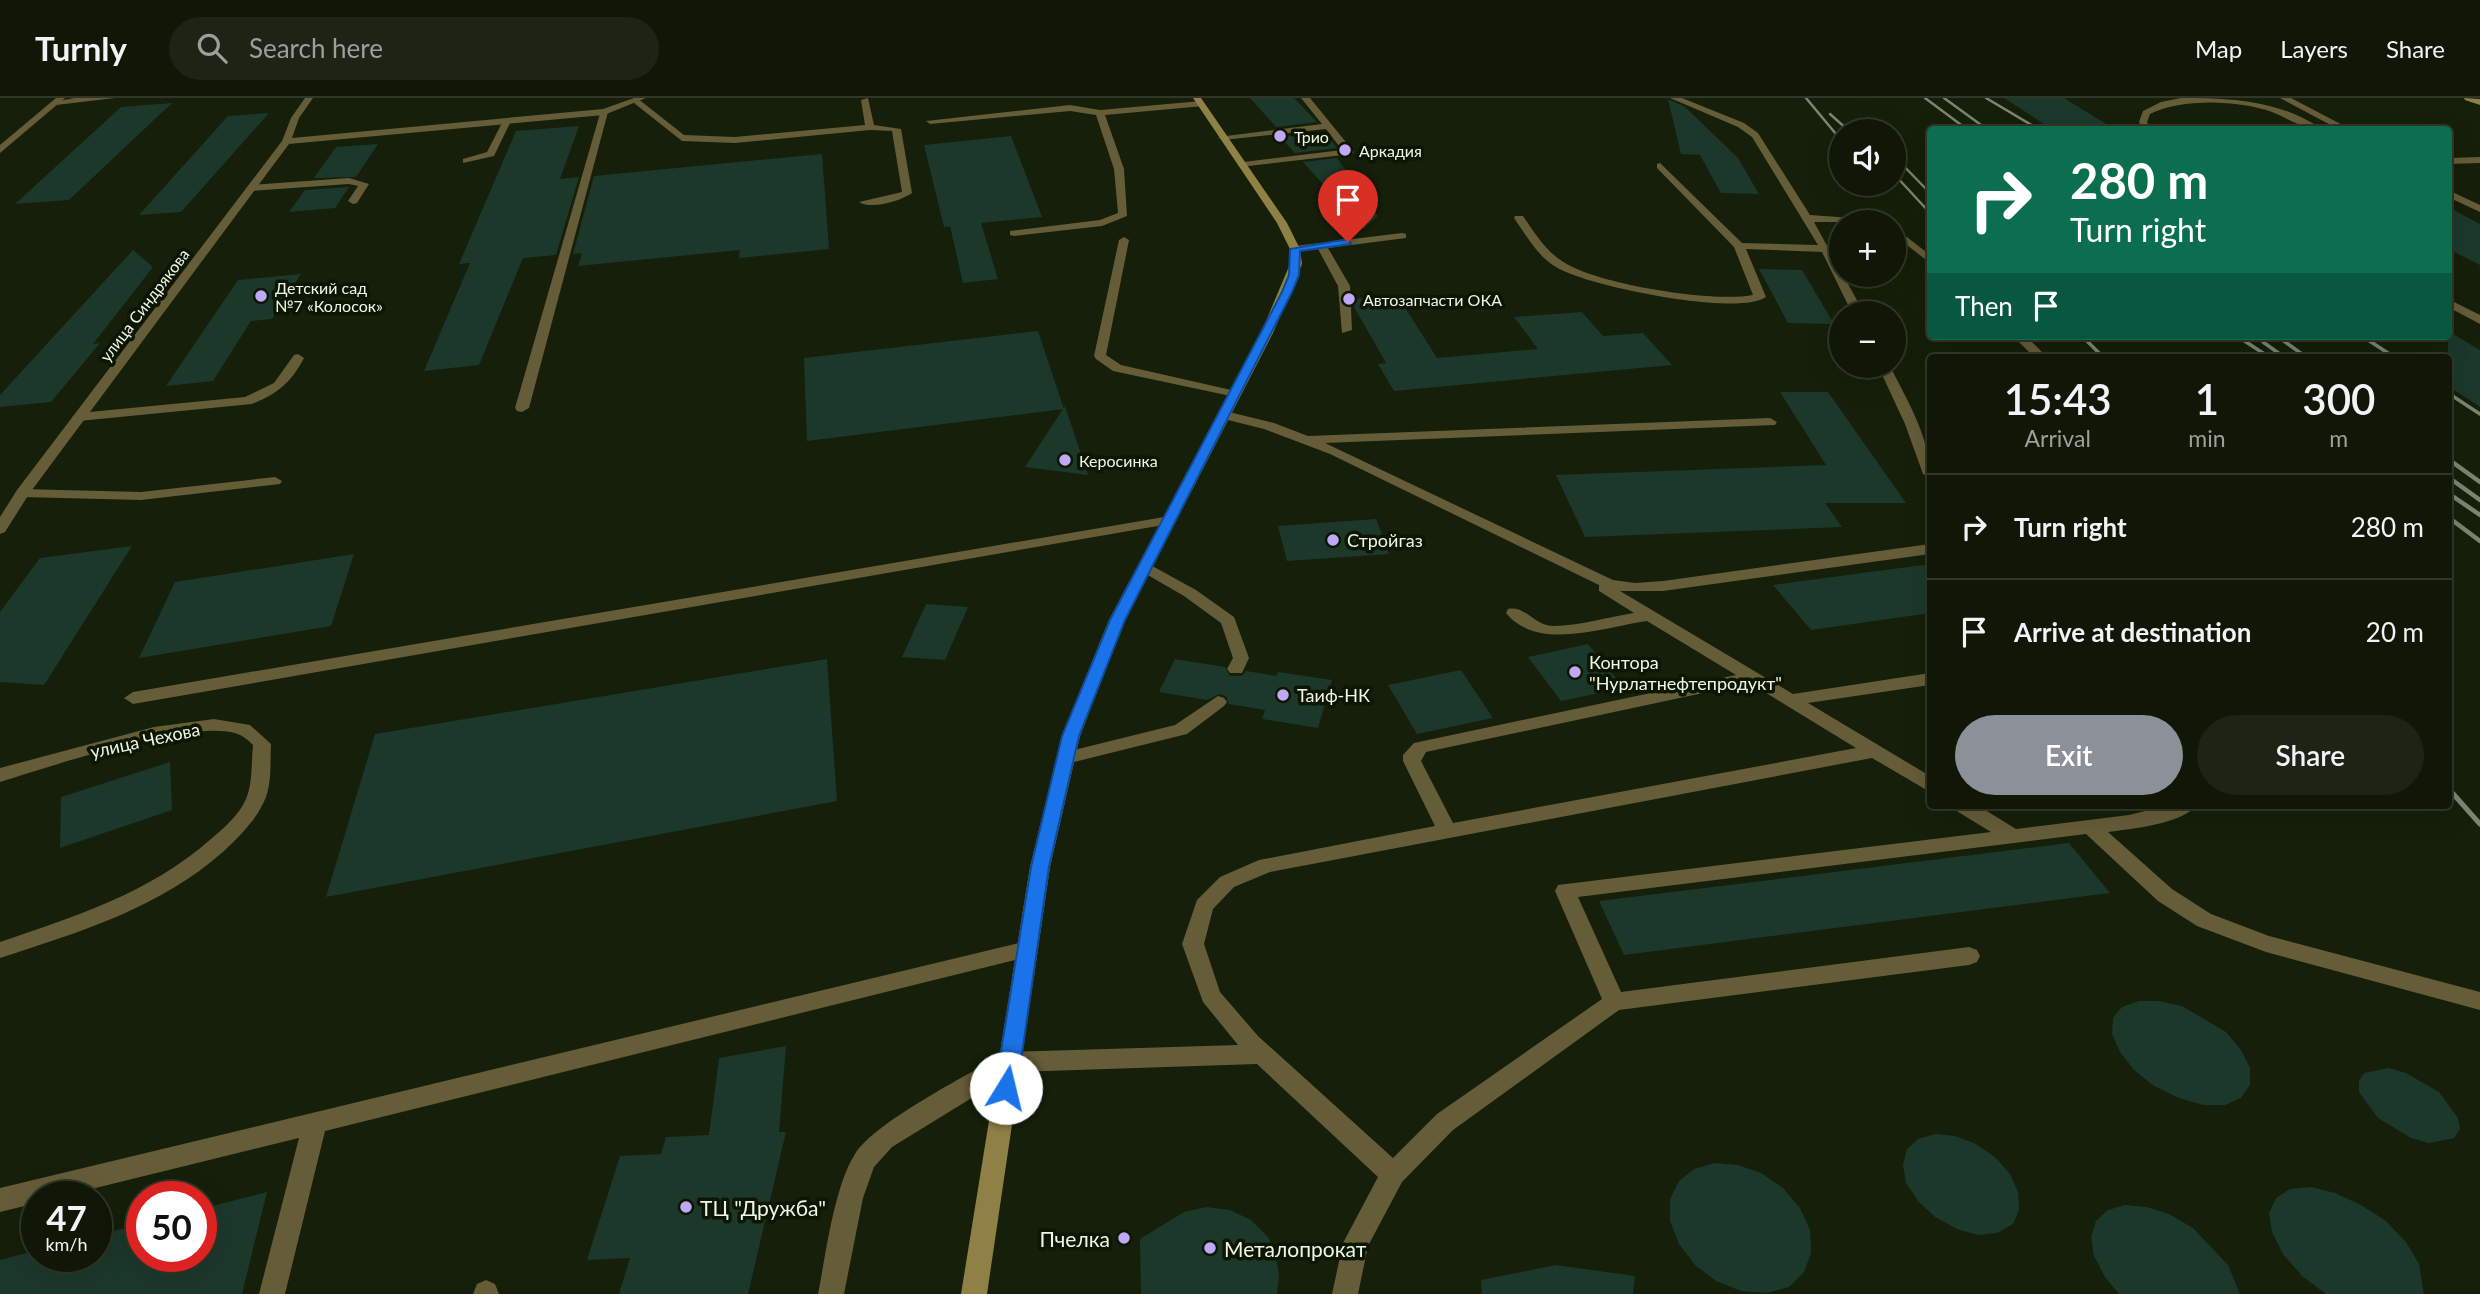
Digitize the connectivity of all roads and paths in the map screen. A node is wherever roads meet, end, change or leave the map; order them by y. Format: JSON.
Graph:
{"nodes":[{"id":1,"x":111,"y":98,"type":"edge"},
{"id":2,"x":309,"y":98,"type":"edge"},
{"id":3,"x":1305,"y":98,"type":"edge"},
{"id":4,"x":1674,"y":98,"type":"edge"},
{"id":5,"x":2233,"y":98,"type":"edge"},
{"id":6,"x":2284,"y":98,"type":"edge"},
{"id":7,"x":2468,"y":98,"type":"edge"},
{"id":8,"x":58,"y":100,"type":"edge"},
{"id":9,"x":639,"y":100,"type":"edge"},
{"id":10,"x":865,"y":100,"type":"dead end"},
{"id":11,"x":1199,"y":101,"type":"edge"},
{"id":12,"x":2480,"y":102,"type":"edge"},
{"id":13,"x":604,"y":112,"type":"junction"},
{"id":14,"x":1100,"y":113,"type":"junction"},
{"id":15,"x":507,"y":121,"type":"junction"},
{"id":16,"x":930,"y":121,"type":"dead end"},
{"id":17,"x":1330,"y":126,"type":"junction"},
{"id":18,"x":2146,"y":126,"type":"edge"},
{"id":19,"x":2311,"y":126,"type":"edge"},
{"id":20,"x":2340,"y":126,"type":"edge"},
{"id":21,"x":870,"y":127,"type":"junction"},
{"id":22,"x":1223,"y":136,"type":"junction"},
{"id":23,"x":286,"y":141,"type":"junction"},
{"id":24,"x":0,"y":150,"type":"edge"},
{"id":25,"x":2480,"y":160,"type":"edge"},
{"id":26,"x":466,"y":161,"type":"dead end"},
{"id":27,"x":2452,"y":161,"type":"edge"},
{"id":28,"x":1243,"y":165,"type":"junction"},
{"id":29,"x":1660,"y":166,"type":"dead end"},
{"id":30,"x":251,"y":188,"type":"junction"},
{"id":31,"x":2452,"y":195,"type":"edge"},
{"id":32,"x":353,"y":201,"type":"dead end"},
{"id":33,"x":864,"y":202,"type":"dead end"},
{"id":34,"x":2480,"y":209,"type":"edge"},
{"id":35,"x":1519,"y":218,"type":"dead end"},
{"id":36,"x":1807,"y":218,"type":"junction"},
{"id":37,"x":1829,"y":219,"type":"edge"},
{"id":38,"x":1014,"y":233,"type":"dead end"},
{"id":39,"x":1402,"y":236,"type":"dead end"},
{"id":40,"x":1124,"y":240,"type":"dead end"},
{"id":41,"x":1906,"y":240,"type":"edge"},
{"id":42,"x":1321,"y":246,"type":"junction"},
{"id":43,"x":1739,"y":246,"type":"junction"},
{"id":44,"x":1295,"y":249,"type":"junction"},
{"id":45,"x":1826,"y":249,"type":"junction"},
{"id":46,"x":1927,"y":258,"type":"edge"},
{"id":47,"x":1852,"y":301,"type":"edge"},
{"id":48,"x":2452,"y":304,"type":"edge"},
{"id":49,"x":2480,"y":320,"type":"edge"},
{"id":50,"x":1346,"y":330,"type":"dead end"},
{"id":51,"x":2023,"y":340,"type":"edge"},
{"id":52,"x":2038,"y":354,"type":"edge"},
{"id":53,"x":298,"y":358,"type":"dead end"},
{"id":54,"x":1890,"y":378,"type":"edge"},
{"id":55,"x":1235,"y":395,"type":"junction"},
{"id":56,"x":522,"y":408,"type":"dead end"},
{"id":57,"x":1225,"y":415,"type":"junction"},
{"id":58,"x":79,"y":417,"type":"junction"},
{"id":59,"x":1770,"y":422,"type":"dead end"},
{"id":60,"x":1305,"y":439,"type":"junction"},
{"id":61,"x":1927,"y":466,"type":"edge"},
{"id":62,"x":275,"y":481,"type":"dead end"},
{"id":63,"x":22,"y":493,"type":"junction"},
{"id":64,"x":1170,"y":520,"type":"junction"},
{"id":65,"x":0,"y":529,"type":"edge"},
{"id":66,"x":1927,"y":549,"type":"edge"},
{"id":67,"x":1145,"y":567,"type":"junction"},
{"id":68,"x":1585,"y":575,"type":"junction"},
{"id":69,"x":1514,"y":613,"type":"dead end"},
{"id":70,"x":1651,"y":615,"type":"junction"},
{"id":71,"x":1236,"y":669,"type":"dead end"},
{"id":72,"x":1753,"y":677,"type":"junction"},
{"id":73,"x":1927,"y":679,"type":"edge"},
{"id":74,"x":133,"y":698,"type":"dead end"},
{"id":75,"x":1790,"y":700,"type":"junction"},
{"id":76,"x":1218,"y":702,"type":"dead end"},
{"id":77,"x":1875,"y":751,"type":"junction"},
{"id":78,"x":1066,"y":758,"type":"junction"},
{"id":79,"x":0,"y":775,"type":"edge"},
{"id":80,"x":1927,"y":783,"type":"edge"},
{"id":81,"x":1968,"y":809,"type":"edge"},
{"id":82,"x":2176,"y":809,"type":"edge"},
{"id":83,"x":2090,"y":827,"type":"junction"},
{"id":84,"x":1447,"y":831,"type":"junction"},
{"id":85,"x":2012,"y":836,"type":"junction"},
{"id":86,"x":1027,"y":949,"type":"junction"},
{"id":87,"x":0,"y":950,"type":"edge"},
{"id":88,"x":1969,"y":956,"type":"dead end"},
{"id":89,"x":2480,"y":1001,"type":"edge"},
{"id":90,"x":1614,"y":1002,"type":"junction"},
{"id":91,"x":1263,"y":1054,"type":"junction"},
{"id":92,"x":1010,"y":1062,"type":"junction"},
{"id":93,"x":315,"y":1122,"type":"junction"},
{"id":94,"x":1393,"y":1174,"type":"junction"},
{"id":95,"x":0,"y":1200,"type":"edge"},
{"id":96,"x":272,"y":1294,"type":"edge"},
{"id":97,"x":831,"y":1294,"type":"edge"},
{"id":98,"x":974,"y":1294,"type":"edge"},
{"id":99,"x":1346,"y":1294,"type":"edge"}],
"edges":[{"from":1,"to":8,"type":"street"},
{"from":2,"to":23,"type":"street","name":"улица Синдрякова"},
{"from":3,"to":17,"type":"street"},
{"from":4,"to":36,"type":"street"},
{"from":5,"to":18,"type":"street"},
{"from":5,"to":19,"type":"street"},
{"from":6,"to":20,"type":"street"},
{"from":7,"to":12,"type":"main road"},
{"from":8,"to":24,"type":"street"},
{"from":9,"to":13,"type":"street"},
{"from":9,"to":21,"type":"street"},
{"from":10,"to":21,"type":"street"},
{"from":11,"to":14,"type":"street"},
{"from":11,"to":22,"type":"main road"},
{"from":13,"to":15,"type":"street"},
{"from":13,"to":56,"type":"street"},
{"from":14,"to":16,"type":"street"},
{"from":14,"to":38,"type":"street"},
{"from":15,"to":23,"type":"street"},
{"from":15,"to":26,"type":"street"},
{"from":17,"to":22,"type":"street"},
{"from":17,"to":28,"type":"street"},
{"from":21,"to":33,"type":"street"},
{"from":22,"to":28,"type":"main road"},
{"from":23,"to":30,"type":"street","name":"улица Синдрякова"},
{"from":25,"to":27,"type":"street"},
{"from":28,"to":44,"type":"main road"},
{"from":29,"to":43,"type":"street"},
{"from":30,"to":32,"type":"street"},
{"from":30,"to":58,"type":"street","name":"улица Синдрякова"},
{"from":31,"to":34,"type":"street"},
{"from":35,"to":43,"type":"street"},
{"from":36,"to":37,"type":"street"},
{"from":36,"to":45,"type":"street"},
{"from":39,"to":42,"type":"street"},
{"from":40,"to":55,"type":"street"},
{"from":41,"to":46,"type":"street"},
{"from":42,"to":44,"type":"street"},
{"from":42,"to":50,"type":"street"},
{"from":43,"to":45,"type":"street"},
{"from":44,"to":55,"type":"main road"},
{"from":45,"to":47,"type":"street"},
{"from":48,"to":49,"type":"street"},
{"from":51,"to":52,"type":"street"},
{"from":53,"to":58,"type":"street"},
{"from":54,"to":61,"type":"street"},
{"from":55,"to":57,"type":"main road"},
{"from":57,"to":60,"type":"street"},
{"from":57,"to":64,"type":"main road"},
{"from":58,"to":63,"type":"street","name":"улица Синдрякова"},
{"from":59,"to":60,"type":"street"},
{"from":60,"to":68,"type":"street"},
{"from":62,"to":63,"type":"street"},
{"from":63,"to":65,"type":"street","name":"улица Синдрякова"},
{"from":64,"to":67,"type":"main road"},
{"from":64,"to":74,"type":"street"},
{"from":66,"to":68,"type":"street"},
{"from":67,"to":71,"type":"street"},
{"from":67,"to":78,"type":"main road"},
{"from":68,"to":70,"type":"street"},
{"from":69,"to":70,"type":"street"},
{"from":70,"to":72,"type":"street"},
{"from":72,"to":75,"type":"street"},
{"from":72,"to":84,"type":"street"},
{"from":73,"to":75,"type":"street"},
{"from":75,"to":77,"type":"street"},
{"from":76,"to":78,"type":"street"},
{"from":77,"to":80,"type":"street"},
{"from":77,"to":84,"type":"street"},
{"from":78,"to":86,"type":"main road"},
{"from":79,"to":87,"type":"street","name":"улица Чехова"},
{"from":81,"to":85,"type":"street"},
{"from":82,"to":83,"type":"street"},
{"from":83,"to":85,"type":"street"},
{"from":83,"to":89,"type":"street"},
{"from":84,"to":91,"type":"street"},
{"from":85,"to":90,"type":"street"},
{"from":86,"to":92,"type":"main road"},
{"from":86,"to":93,"type":"street"},
{"from":88,"to":90,"type":"street"},
{"from":90,"to":94,"type":"street"},
{"from":91,"to":92,"type":"street"},
{"from":91,"to":94,"type":"street"},
{"from":92,"to":97,"type":"street"},
{"from":92,"to":98,"type":"main road"},
{"from":93,"to":95,"type":"street"},
{"from":93,"to":96,"type":"street"},
{"from":94,"to":99,"type":"street"}]}
